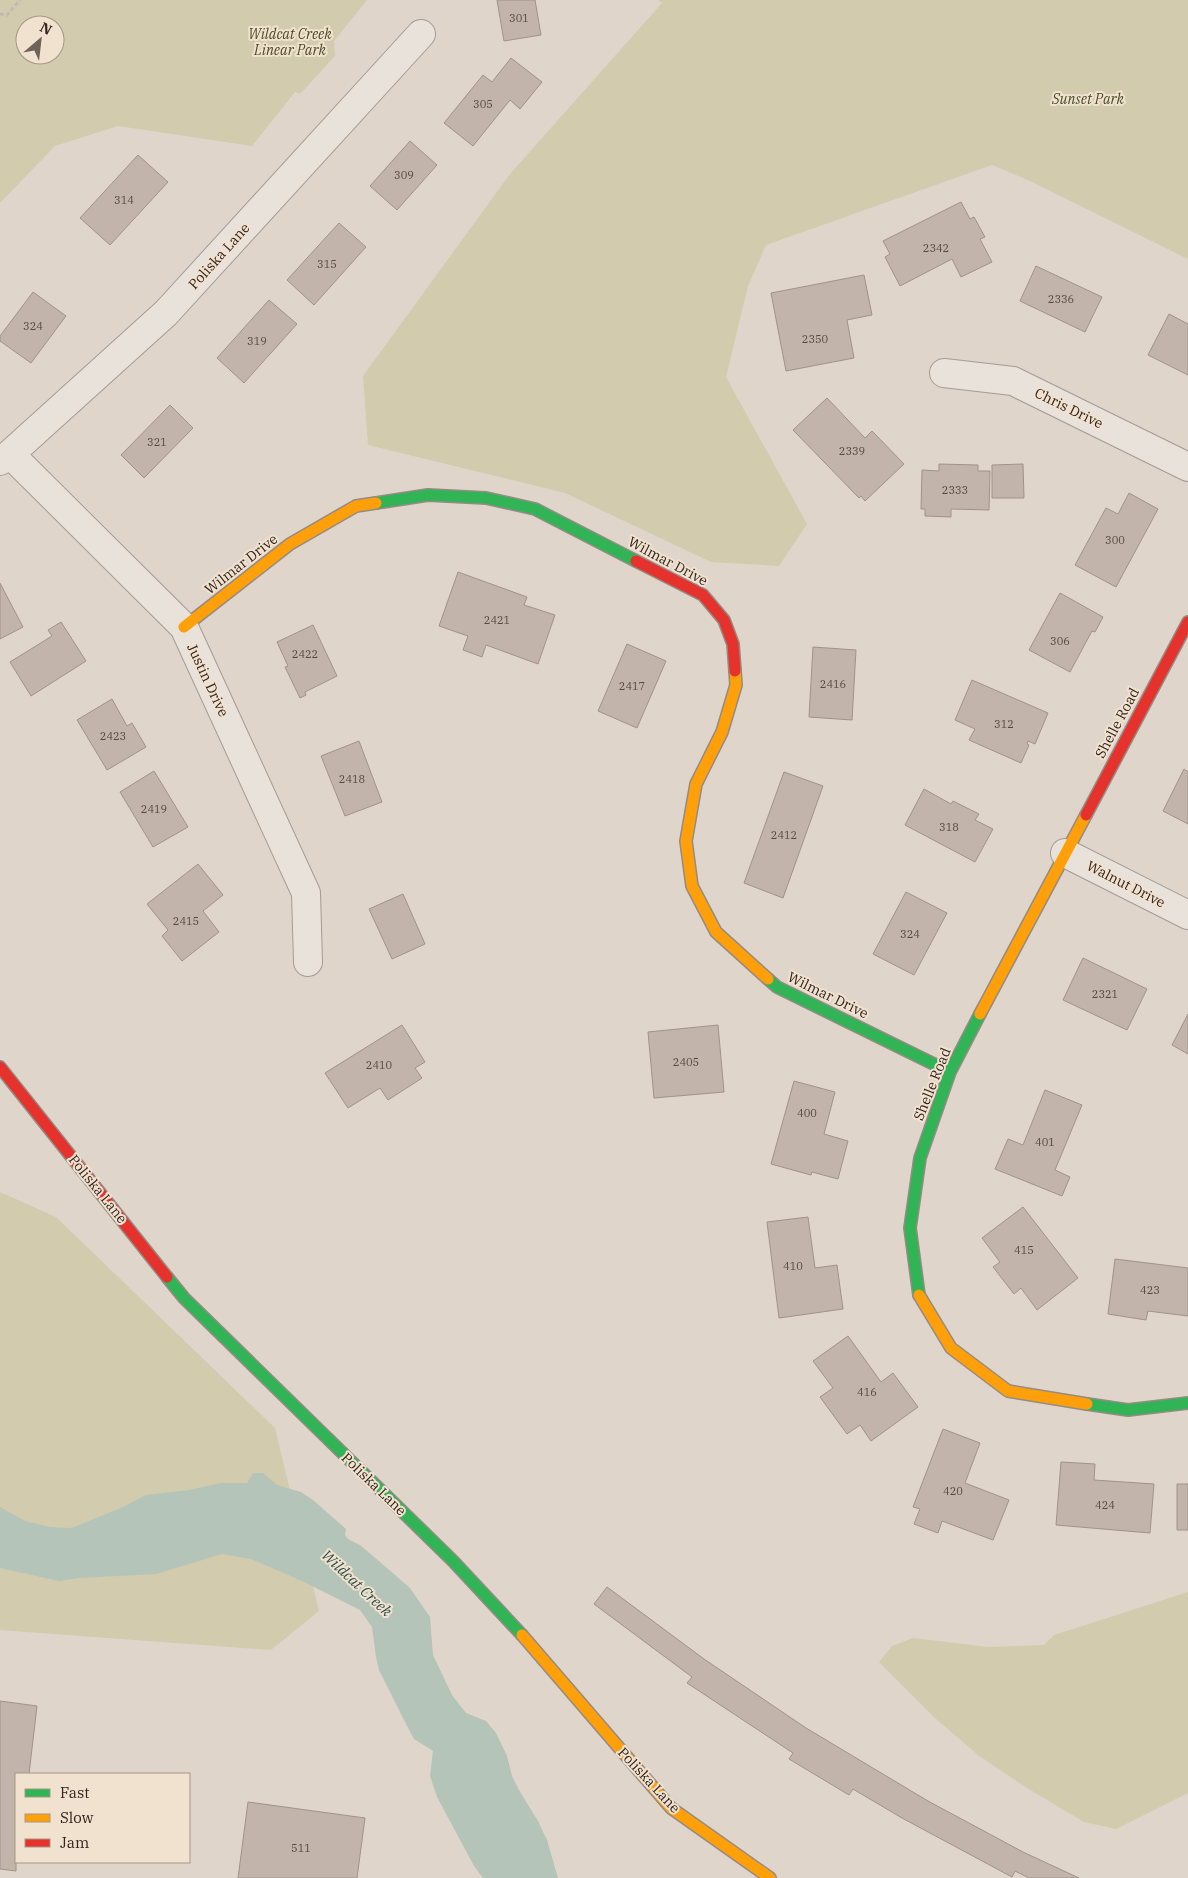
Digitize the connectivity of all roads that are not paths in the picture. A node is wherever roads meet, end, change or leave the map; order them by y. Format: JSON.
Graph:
{"nodes":[{"id":1,"x":421,"y":34,"type":"dead end"},
{"id":2,"x":944,"y":373,"type":"dead end"},
{"id":3,"x":5,"y":458,"type":"edge"},
{"id":4,"x":1188,"y":467,"type":"edge"},
{"id":5,"x":1188,"y":622,"type":"edge"},
{"id":6,"x":184,"y":627,"type":"junction"},
{"id":7,"x":1065,"y":853,"type":"junction"},
{"id":8,"x":1188,"y":915,"type":"edge"},
{"id":9,"x":308,"y":962,"type":"dead end"},
{"id":10,"x":0,"y":1067,"type":"edge"},
{"id":11,"x":950,"y":1072,"type":"junction"},
{"id":12,"x":1188,"y":1403,"type":"edge"},
{"id":13,"x":770,"y":1878,"type":"edge"}],
"edges":[{"from":1,"to":3,"type":"street","name":"Poliska Lane"},
{"from":2,"to":4,"type":"street","name":"Chris Drive"},
{"from":3,"to":6,"type":"street","name":"Justin Drive"},
{"from":5,"to":7,"type":"street","name":"Shelle Road"},
{"from":6,"to":9,"type":"street","name":"Justin Drive"},
{"from":6,"to":11,"type":"street","name":"Wilmar Drive"},
{"from":7,"to":8,"type":"street","name":"Walnut Drive"},
{"from":7,"to":11,"type":"street","name":"Shelle Road"},
{"from":10,"to":13,"type":"street","name":"Poliska Lane"},
{"from":11,"to":12,"type":"street","name":"Shelle Road"}]}
